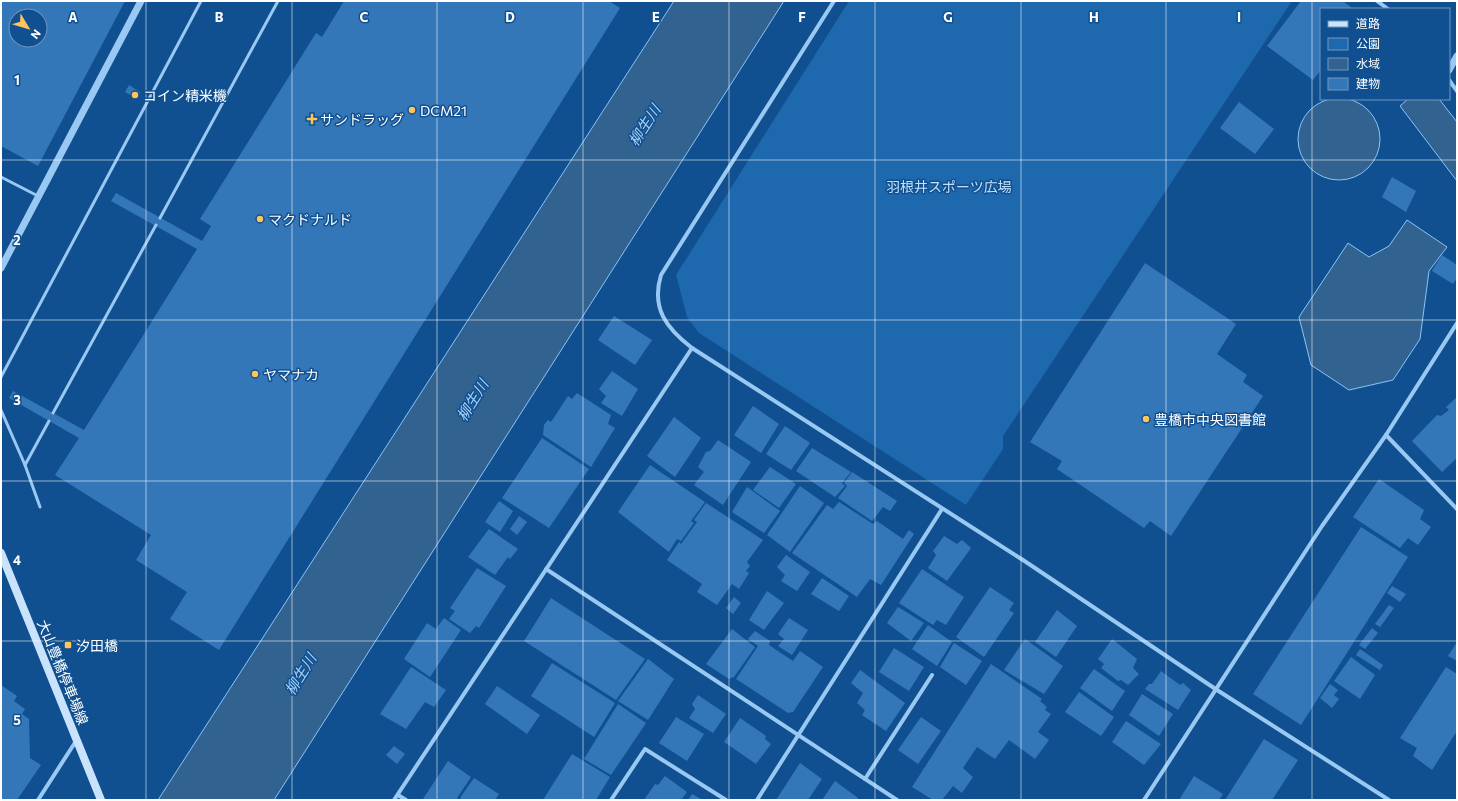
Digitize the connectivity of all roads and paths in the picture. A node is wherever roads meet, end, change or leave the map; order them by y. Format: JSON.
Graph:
{"nodes":[{"id":1,"x":141,"y":1,"type":"edge"},
{"id":2,"x":201,"y":1,"type":"edge"},
{"id":3,"x":278,"y":1,"type":"edge"},
{"id":4,"x":834,"y":1,"type":"edge"},
{"id":5,"x":1377,"y":1,"type":"edge"},
{"id":6,"x":1387,"y":8,"type":"edge"},
{"id":7,"x":1457,"y":56,"type":"edge"},
{"id":8,"x":1450,"y":68,"type":"edge"},
{"id":9,"x":1450,"y":81,"type":"edge"},
{"id":10,"x":1457,"y":91,"type":"edge"},
{"id":11,"x":1,"y":177,"type":"edge"},
{"id":12,"x":38,"y":196,"type":"junction"},
{"id":13,"x":160,"y":218,"type":"dead end"},
{"id":14,"x":156,"y":225,"type":"dead end"},
{"id":15,"x":1,"y":268,"type":"edge"},
{"id":16,"x":1457,"y":323,"type":"edge"},
{"id":17,"x":692,"y":348,"type":"junction"},
{"id":18,"x":1,"y":377,"type":"edge"},
{"id":19,"x":1,"y":410,"type":"edge"},
{"id":20,"x":53,"y":413,"type":"dead end"},
{"id":21,"x":49,"y":421,"type":"dead end"},
{"id":22,"x":1386,"y":435,"type":"junction"},
{"id":23,"x":25,"y":465,"type":"junction"},
{"id":24,"x":40,"y":507,"type":"dead end"},
{"id":25,"x":942,"y":509,"type":"junction"},
{"id":26,"x":1457,"y":509,"type":"edge"},
{"id":27,"x":1,"y":553,"type":"edge"},
{"id":28,"x":546,"y":569,"type":"junction"},
{"id":29,"x":932,"y":674,"type":"dead end"},
{"id":30,"x":1217,"y":690,"type":"junction"},
{"id":31,"x":800,"y":734,"type":"junction"},
{"id":32,"x":76,"y":741,"type":"junction"},
{"id":33,"x":865,"y":778,"type":"junction"},
{"id":34,"x":398,"y":795,"type":"junction"},
{"id":35,"x":38,"y":800,"type":"edge"},
{"id":36,"x":101,"y":800,"type":"edge"},
{"id":37,"x":394,"y":800,"type":"edge"},
{"id":38,"x":406,"y":800,"type":"edge"},
{"id":39,"x":611,"y":800,"type":"edge"},
{"id":40,"x":726,"y":800,"type":"edge"},
{"id":41,"x":757,"y":800,"type":"edge"},
{"id":42,"x":897,"y":800,"type":"edge"},
{"id":43,"x":1144,"y":800,"type":"edge"},
{"id":44,"x":1389,"y":800,"type":"edge"}],
"edges":[{"from":1,"to":12,"type":"street"},
{"from":2,"to":18,"type":"lane"},
{"from":3,"to":13,"type":"lane"},
{"from":4,"to":17,"type":"street"},
{"from":5,"to":6,"type":"street"},
{"from":7,"to":8,"type":"street"},
{"from":9,"to":10,"type":"street"},
{"from":11,"to":12,"type":"lane"},
{"from":12,"to":15,"type":"street"},
{"from":14,"to":20,"type":"lane"},
{"from":16,"to":22,"type":"street"},
{"from":17,"to":25,"type":"street"},
{"from":17,"to":28,"type":"street"},
{"from":19,"to":23,"type":"lane"},
{"from":21,"to":23,"type":"lane"},
{"from":22,"to":26,"type":"street"},
{"from":22,"to":30,"type":"street"},
{"from":23,"to":24,"type":"lane"},
{"from":25,"to":30,"type":"street"},
{"from":25,"to":31,"type":"street"},
{"from":27,"to":32,"type":"main road","name":"大山豊橋停車場線"},
{"from":28,"to":31,"type":"street"},
{"from":28,"to":34,"type":"street"},
{"from":29,"to":33,"type":"street"},
{"from":30,"to":43,"type":"street"},
{"from":30,"to":44,"type":"street"},
{"from":31,"to":33,"type":"street"},
{"from":31,"to":41,"type":"street"},
{"from":32,"to":35,"type":"street"},
{"from":32,"to":36,"type":"main road","name":"大山豊橋停車場線"},
{"from":33,"to":42,"type":"street"},
{"from":34,"to":37,"type":"street"},
{"from":34,"to":38,"type":"street"},
{"from":39,"to":40,"type":"street"}]}
